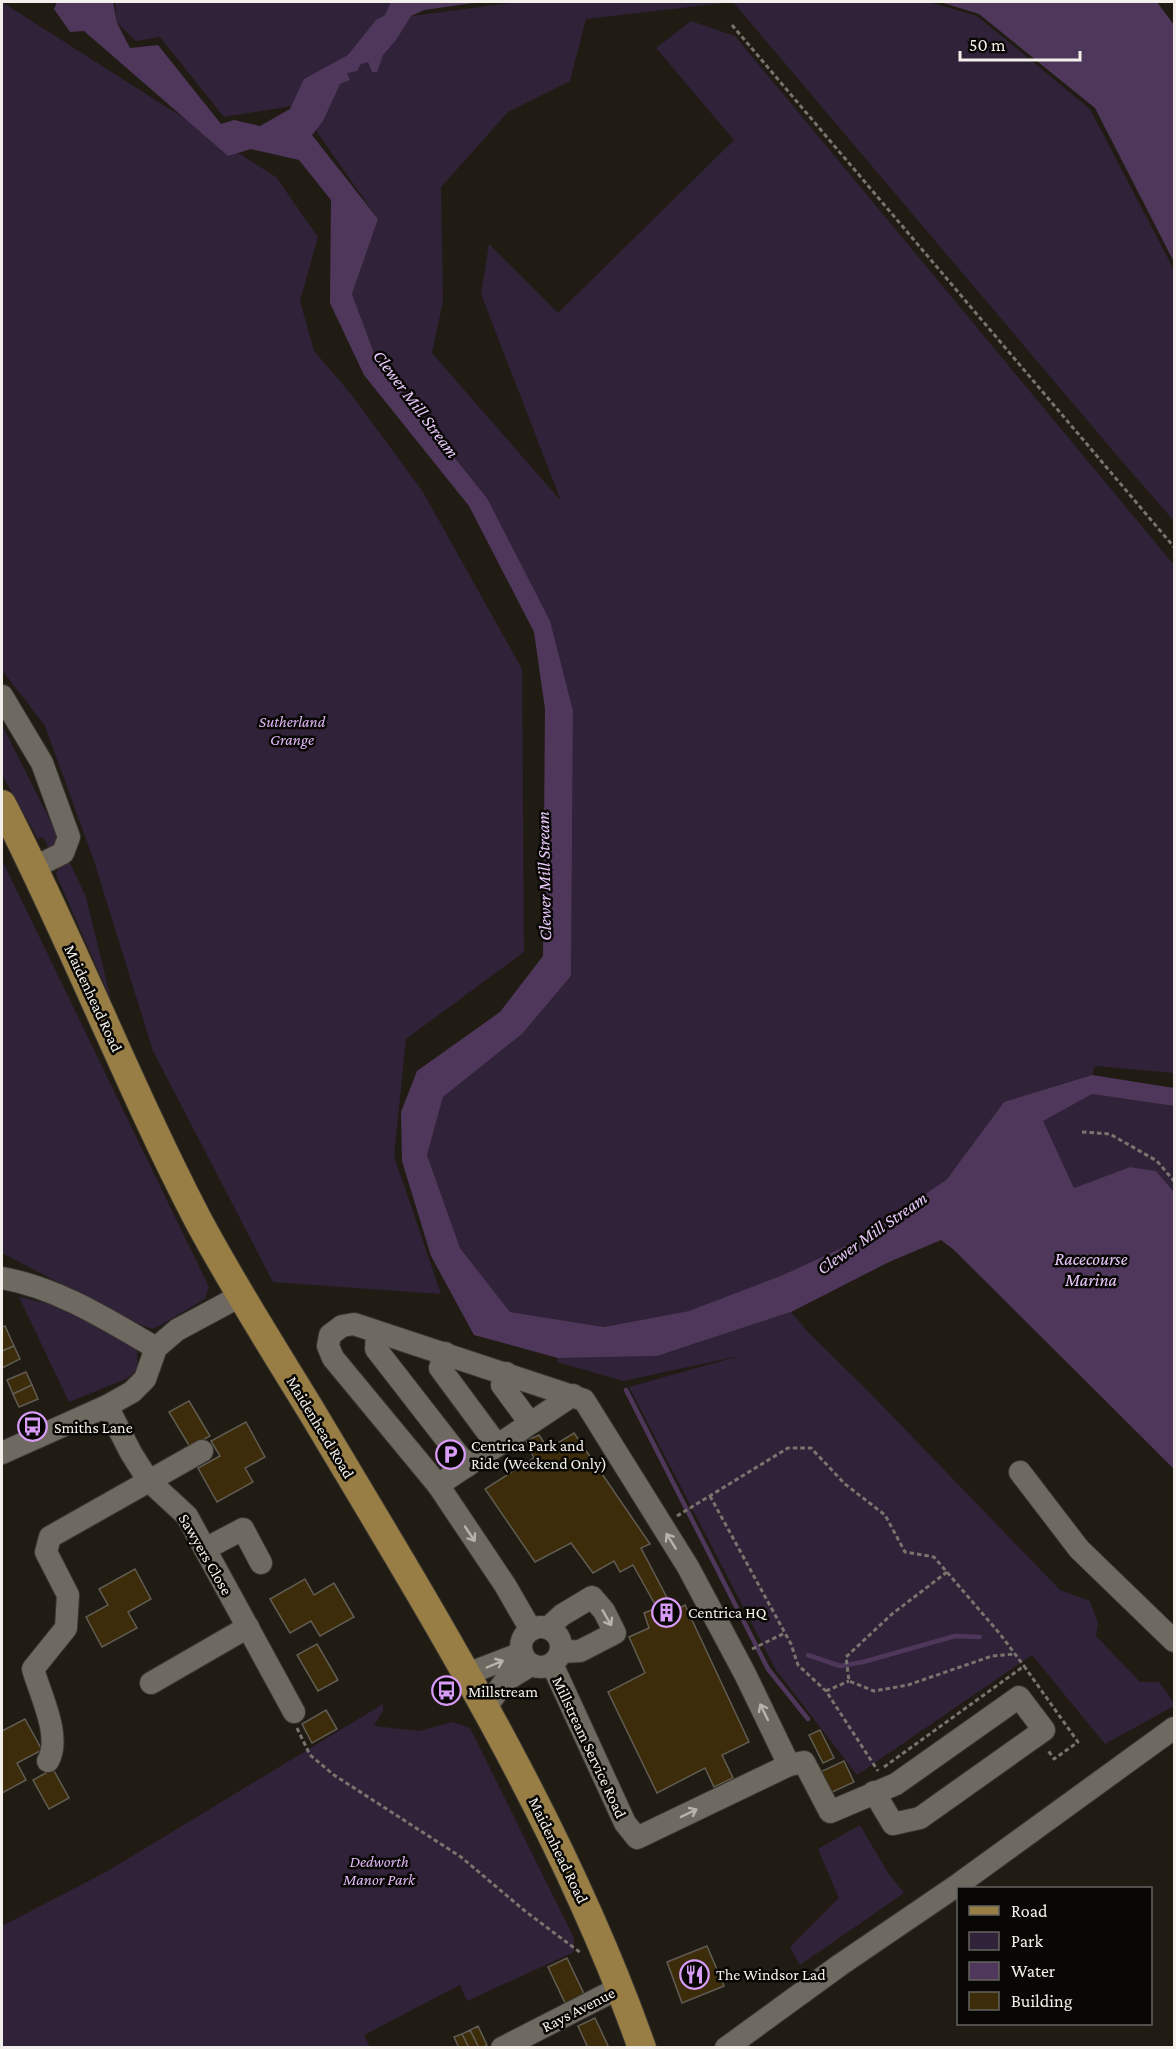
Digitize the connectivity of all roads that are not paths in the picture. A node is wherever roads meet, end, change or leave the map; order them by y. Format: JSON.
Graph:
{"nodes":[{"id":1,"x":2,"y":696,"type":"edge"},
{"id":2,"x":2,"y":804,"type":"edge"},
{"id":3,"x":34,"y":867,"type":"junction"},
{"id":4,"x":2,"y":1278,"type":"edge"},
{"id":5,"x":242,"y":1295,"type":"junction"},
{"id":6,"x":377,"y":1332,"type":"junction"},
{"id":7,"x":156,"y":1348,"type":"junction"},
{"id":8,"x":445,"y":1353,"type":"junction"},
{"id":9,"x":506,"y":1373,"type":"junction"},
{"id":10,"x":573,"y":1395,"type":"junction"},
{"id":11,"x":107,"y":1406,"type":"junction"},
{"id":12,"x":530,"y":1423,"type":"junction"},
{"id":13,"x":497,"y":1445,"type":"junction"},
{"id":14,"x":202,"y":1451,"type":"dead end"},
{"id":15,"x":2,"y":1453,"type":"edge"},
{"id":16,"x":467,"y":1466,"type":"junction"},
{"id":17,"x":1020,"y":1472,"type":"dead end"},
{"id":18,"x":148,"y":1480,"type":"junction"},
{"id":19,"x":438,"y":1485,"type":"junction"},
{"id":20,"x":206,"y":1549,"type":"junction"},
{"id":21,"x":261,"y":1563,"type":"dead end"},
{"id":22,"x":248,"y":1627,"type":"junction"},
{"id":23,"x":540,"y":1629,"type":"junction"},
{"id":24,"x":1174,"y":1641,"type":"edge"},
{"id":25,"x":541,"y":1658,"type":"junction"},
{"id":26,"x":467,"y":1674,"type":"junction"},
{"id":27,"x":151,"y":1683,"type":"dead end"},
{"id":28,"x":486,"y":1707,"type":"junction"},
{"id":29,"x":294,"y":1712,"type":"road end"},
{"id":30,"x":1174,"y":1728,"type":"edge"},
{"id":31,"x":48,"y":1761,"type":"dead end"},
{"id":32,"x":789,"y":1765,"type":"junction"},
{"id":33,"x":877,"y":1782,"type":"junction"},
{"id":34,"x":621,"y":1987,"type":"junction"},
{"id":35,"x":502,"y":2048,"type":"edge"},
{"id":36,"x":642,"y":2048,"type":"edge"},
{"id":37,"x":726,"y":2048,"type":"edge"}],
"edges":[{"from":1,"to":3,"type":"street"},
{"from":2,"to":3,"type":"main road","name":"Maidenhead Road"},
{"from":3,"to":5,"type":"main road","name":"Maidenhead Road"},
{"from":4,"to":7,"type":"street"},
{"from":5,"to":7,"type":"street"},
{"from":5,"to":26,"type":"main road","name":"Maidenhead Road"},
{"from":6,"to":8,"type":"street"},
{"from":6,"to":16,"type":"street"},
{"from":6,"to":19,"type":"street"},
{"from":7,"to":11,"type":"street"},
{"from":8,"to":9,"type":"street"},
{"from":8,"to":13,"type":"street"},
{"from":9,"to":10,"type":"street"},
{"from":9,"to":12,"type":"street"},
{"from":10,"to":12,"type":"street"},
{"from":32,"to":10,"type":"street","one_way":true},
{"from":11,"to":15,"type":"street"},
{"from":11,"to":18,"type":"street","name":"Sawyers Close"},
{"from":12,"to":13,"type":"street"},
{"from":13,"to":16,"type":"street"},
{"from":14,"to":18,"type":"street"},
{"from":16,"to":19,"type":"street"},
{"from":17,"to":24,"type":"street"},
{"from":18,"to":20,"type":"street","name":"Sawyers Close"},
{"from":18,"to":31,"type":"street"},
{"from":19,"to":23,"type":"street","one_way":true},
{"from":20,"to":21,"type":"street"},
{"from":20,"to":22,"type":"street","name":"Sawyers Close"},
{"from":22,"to":27,"type":"street"},
{"from":22,"to":29,"type":"street","name":"Sawyers Close"},
{"from":23,"to":25,"type":"street"},
{"from":23,"to":25,"type":"street","name":"Millstream Service Road"},
{"from":23,"to":25,"type":"street","one_way":true},
{"from":26,"to":25,"type":"street","one_way":true},
{"from":25,"to":28,"type":"street"},
{"from":25,"to":32,"type":"street","name":"Millstream Service Road","one_way":true},
{"from":26,"to":28,"type":"main road","name":"Maidenhead Road"},
{"from":28,"to":34,"type":"main road","name":"Maidenhead Road"},
{"from":30,"to":37,"type":"street"},
{"from":32,"to":33,"type":"street"},
{"from":33,"to":33,"type":"street"},
{"from":34,"to":35,"type":"street","name":"Rays Avenue"},
{"from":34,"to":36,"type":"main road","name":"Maidenhead Road"}]}
